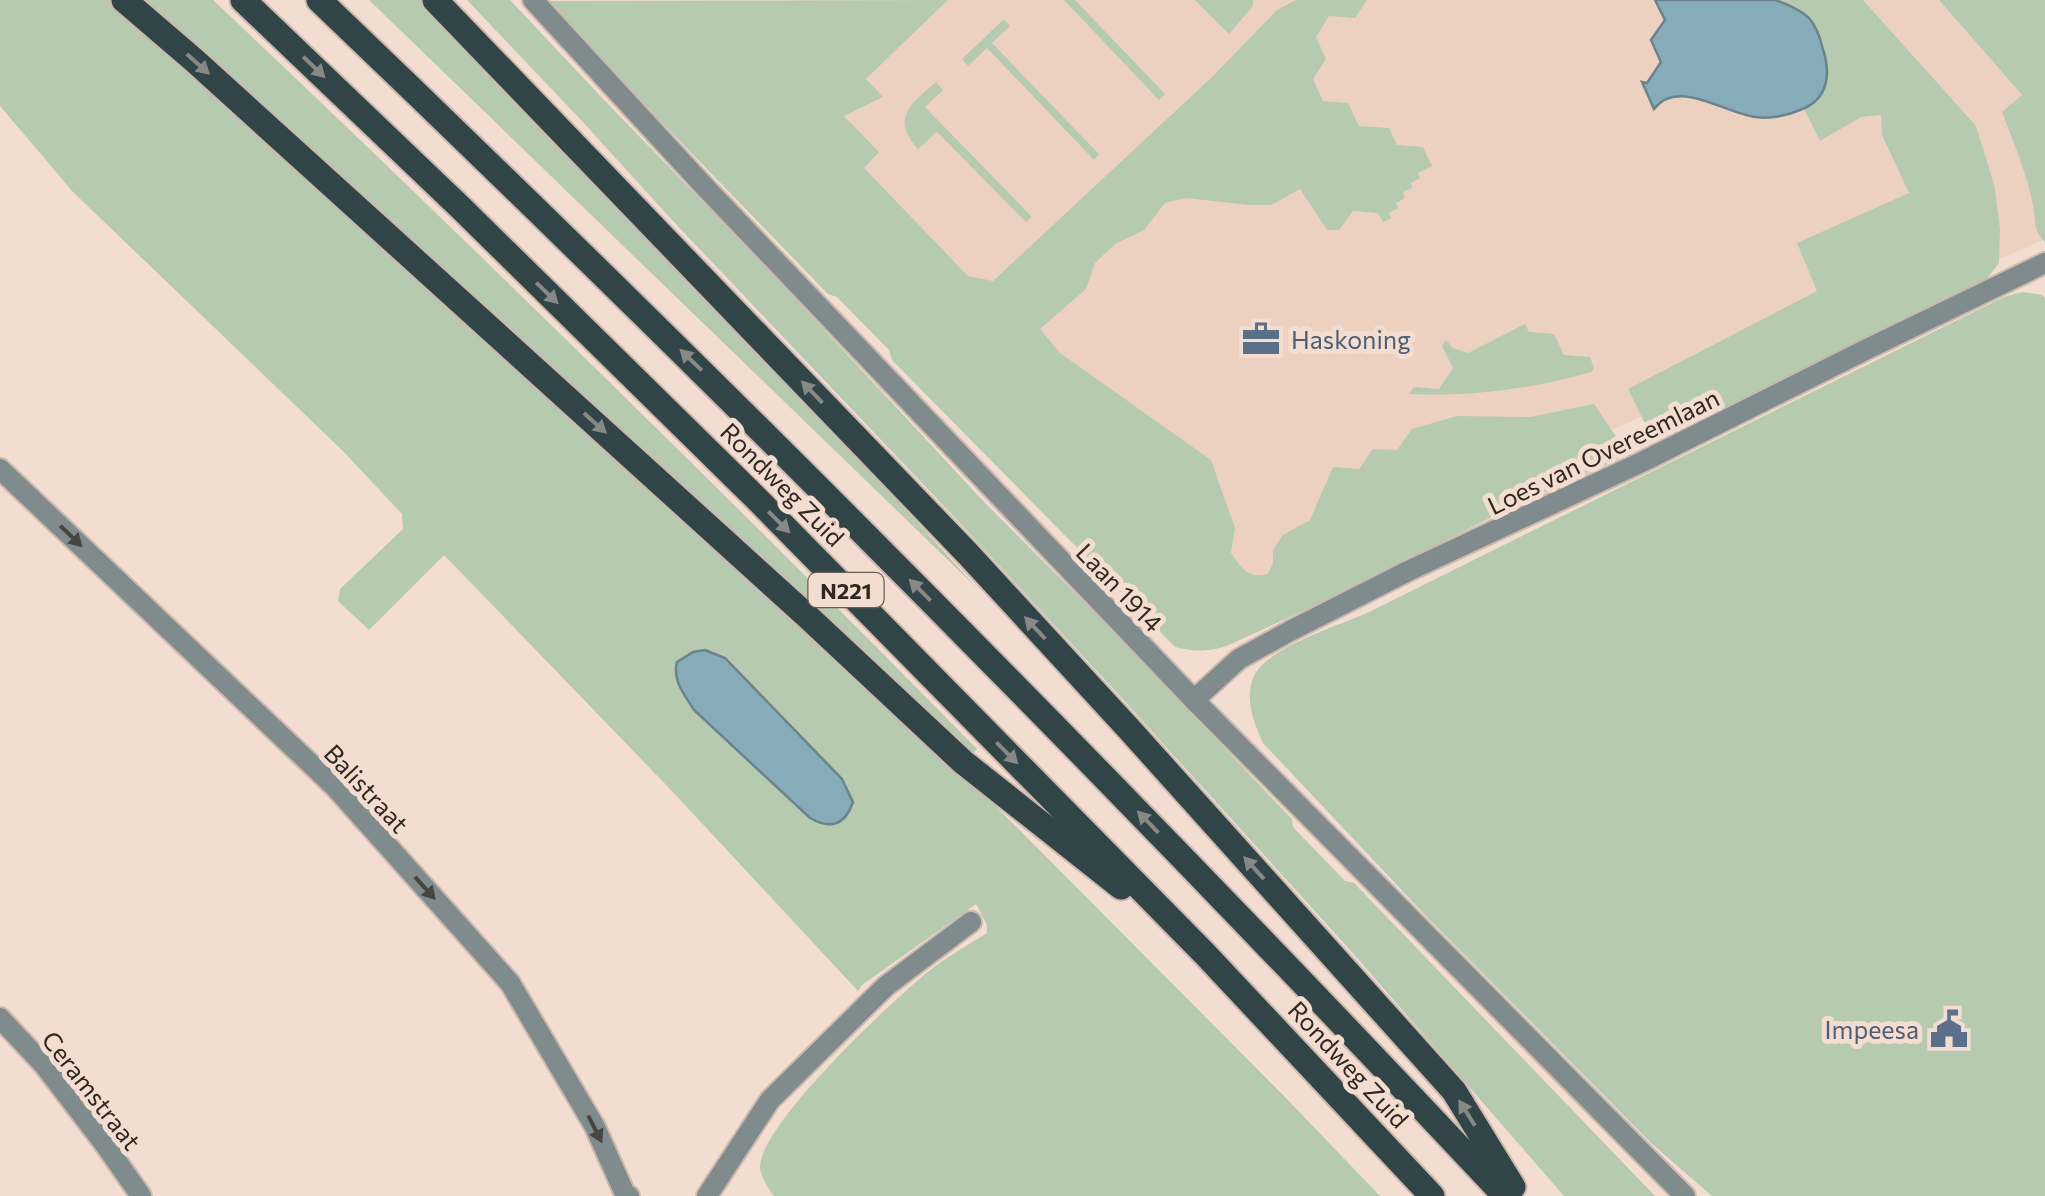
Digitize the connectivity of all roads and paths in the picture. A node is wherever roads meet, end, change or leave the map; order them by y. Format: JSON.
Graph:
{"nodes":[{"id":1,"x":124,"y":0,"type":"edge"},
{"id":2,"x":244,"y":0,"type":"edge"},
{"id":3,"x":319,"y":0,"type":"edge"},
{"id":4,"x":435,"y":0,"type":"edge"},
{"id":5,"x":534,"y":0,"type":"edge"},
{"id":6,"x":2045,"y":263,"type":"edge"},
{"id":7,"x":0,"y":469,"type":"edge"},
{"id":8,"x":1194,"y":700,"type":"junction"},
{"id":9,"x":971,"y":922,"type":"dead end"},
{"id":10,"x":1205,"y":954,"type":"junction"},
{"id":11,"x":0,"y":1018,"type":"edge"},
{"id":12,"x":140,"y":1196,"type":"edge"},
{"id":13,"x":629,"y":1196,"type":"edge"},
{"id":14,"x":706,"y":1196,"type":"edge"},
{"id":15,"x":1432,"y":1196,"type":"edge"},
{"id":16,"x":1506,"y":1196,"type":"edge"},
{"id":17,"x":1518,"y":1196,"type":"edge"},
{"id":18,"x":1685,"y":1196,"type":"edge"}],
"edges":[{"from":1,"to":10,"type":"main road","number":"N221","one_way":true},
{"from":2,"to":10,"type":"main road","name":"Rondweg Zuid","number":"N221","one_way":true},
{"from":16,"to":3,"type":"main road","name":"Rondweg Zuid","number":"N221","one_way":true},
{"from":17,"to":4,"type":"main road","one_way":true},
{"from":5,"to":8,"type":"street","name":"Laan 1914"},
{"from":6,"to":8,"type":"street","name":"Loes van Overeemlaan"},
{"from":7,"to":13,"type":"street","name":"Balistraat","one_way":true},
{"from":8,"to":18,"type":"street","name":"Laan 1914"},
{"from":9,"to":14,"type":"street"},
{"from":10,"to":15,"type":"main road","name":"Rondweg Zuid","number":"N221"},
{"from":11,"to":12,"type":"street","name":"Ceramstraat"}]}
